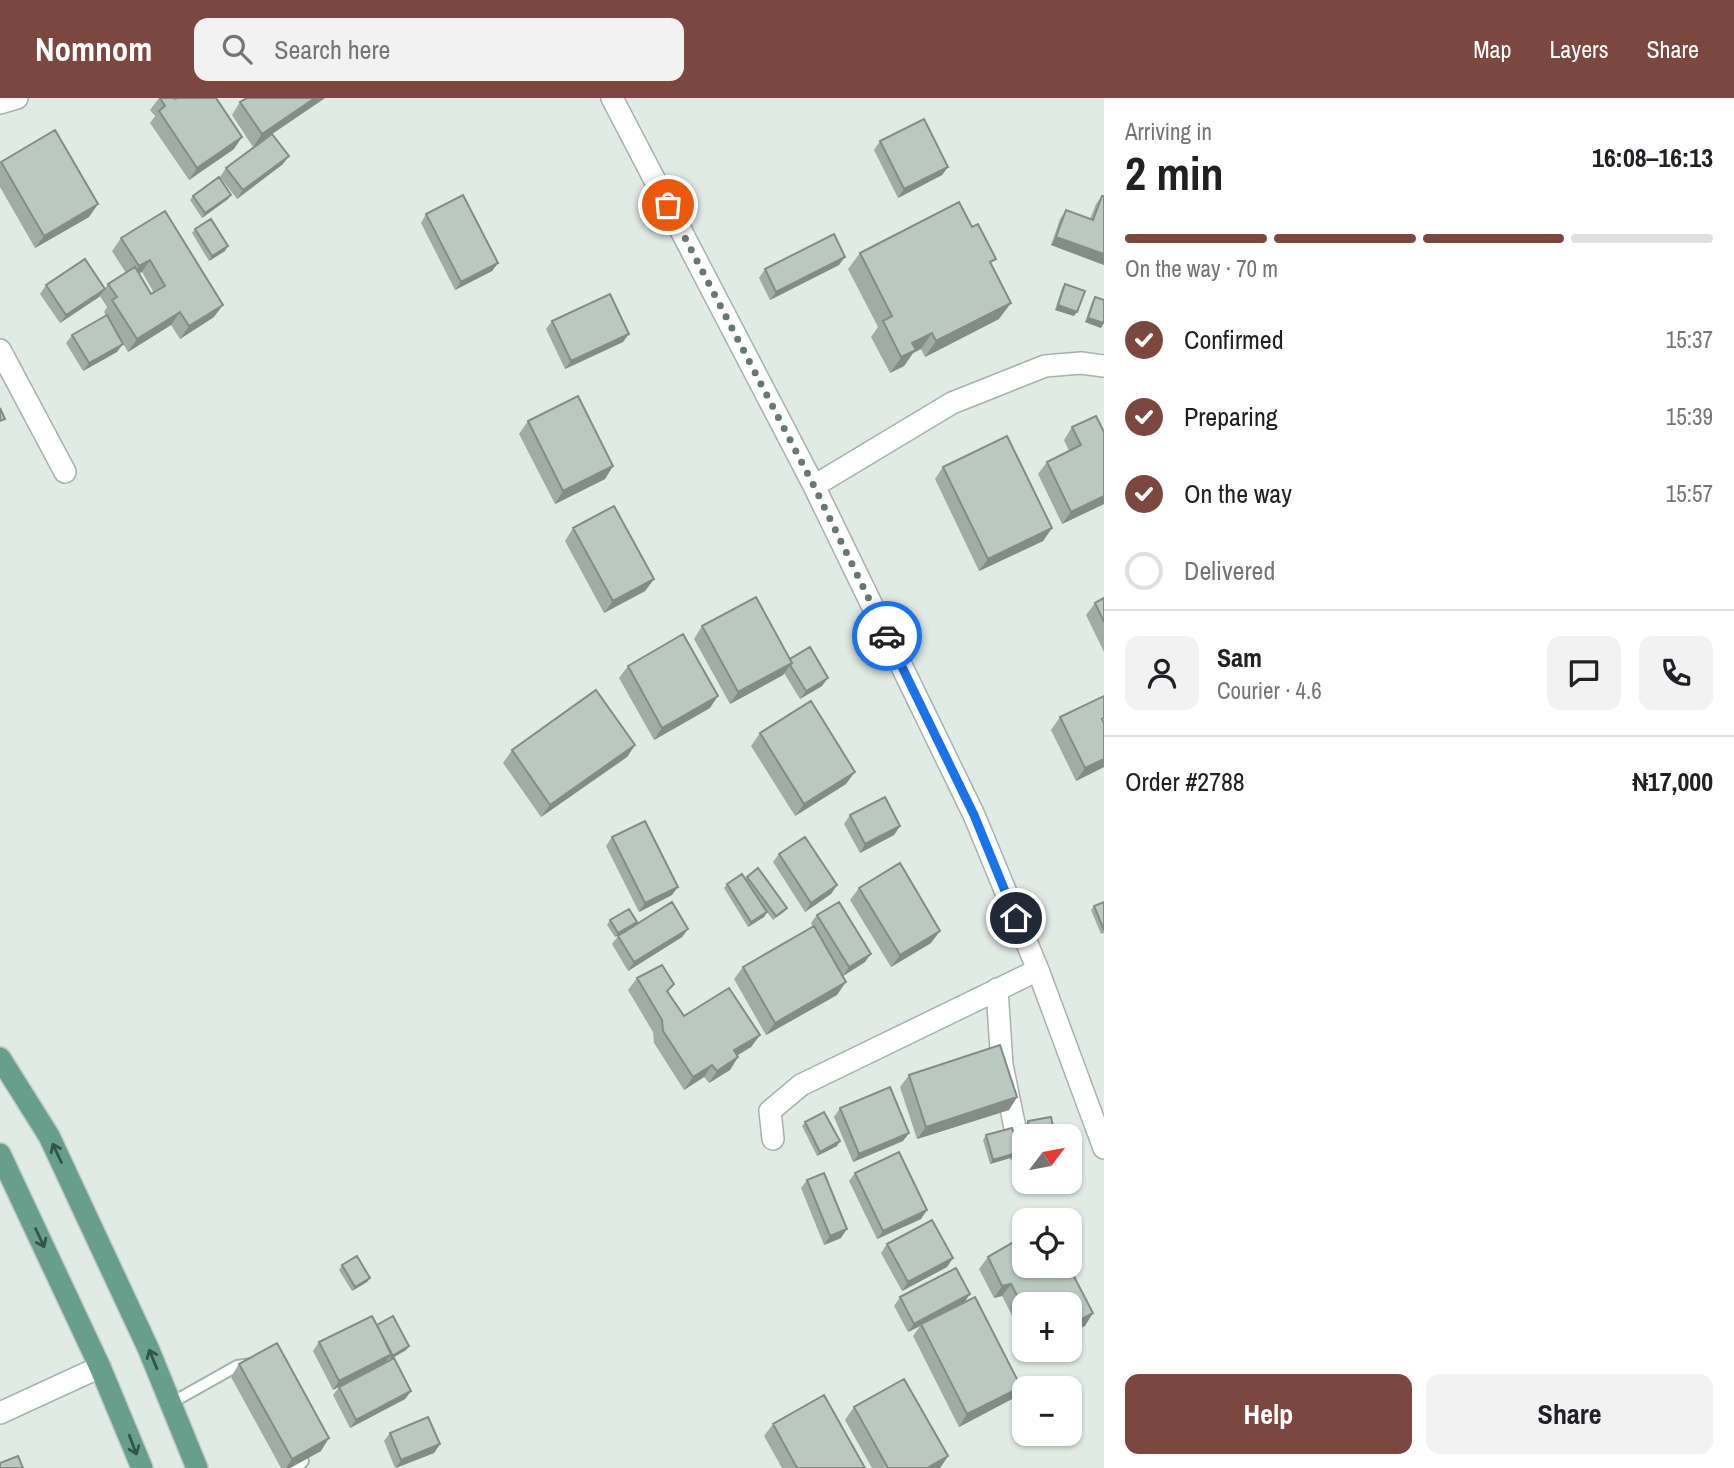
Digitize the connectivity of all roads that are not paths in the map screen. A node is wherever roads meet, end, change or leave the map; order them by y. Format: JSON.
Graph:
{"nodes":[{"id":1,"x":17,"y":98,"type":"edge"},
{"id":2,"x":612,"y":98,"type":"edge"},
{"id":3,"x":0,"y":103,"type":"edge"},
{"id":4,"x":0,"y":350,"type":"edge"},
{"id":5,"x":1104,"y":366,"type":"edge"},
{"id":6,"x":65,"y":472,"type":"dead end"},
{"id":7,"x":814,"y":486,"type":"junction"},
{"id":8,"x":1038,"y":970,"type":"junction"},
{"id":9,"x":997,"y":989,"type":"junction"},
{"id":10,"x":0,"y":1058,"type":"edge"},
{"id":11,"x":1014,"y":1124,"type":"edge"},
{"id":12,"x":773,"y":1139,"type":"dead end"},
{"id":13,"x":1104,"y":1148,"type":"edge"},
{"id":14,"x":0,"y":1154,"type":"edge"},
{"id":15,"x":7,"y":1187,"type":"edge"},
{"id":16,"x":255,"y":1363,"type":"edge"},
{"id":17,"x":100,"y":1367,"type":"junction"},
{"id":18,"x":171,"y":1403,"type":"junction"},
{"id":19,"x":0,"y":1412,"type":"edge"},
{"id":20,"x":142,"y":1468,"type":"edge"},
{"id":21,"x":197,"y":1468,"type":"edge"}],
"edges":[{"from":1,"to":3,"type":"street"},
{"from":2,"to":7,"type":"street"},
{"from":4,"to":6,"type":"street"},
{"from":5,"to":7,"type":"street"},
{"from":7,"to":8,"type":"street"},
{"from":8,"to":9,"type":"street"},
{"from":8,"to":13,"type":"street"},
{"from":9,"to":11,"type":"street"},
{"from":9,"to":12,"type":"street"},
{"from":18,"to":10,"type":"main road","one_way":true},
{"from":14,"to":15,"type":"main road"},
{"from":15,"to":17,"type":"main road","one_way":true},
{"from":16,"to":18,"type":"lane"},
{"from":17,"to":19,"type":"street"},
{"from":17,"to":20,"type":"main road","one_way":true},
{"from":18,"to":21,"type":"main road"}]}
